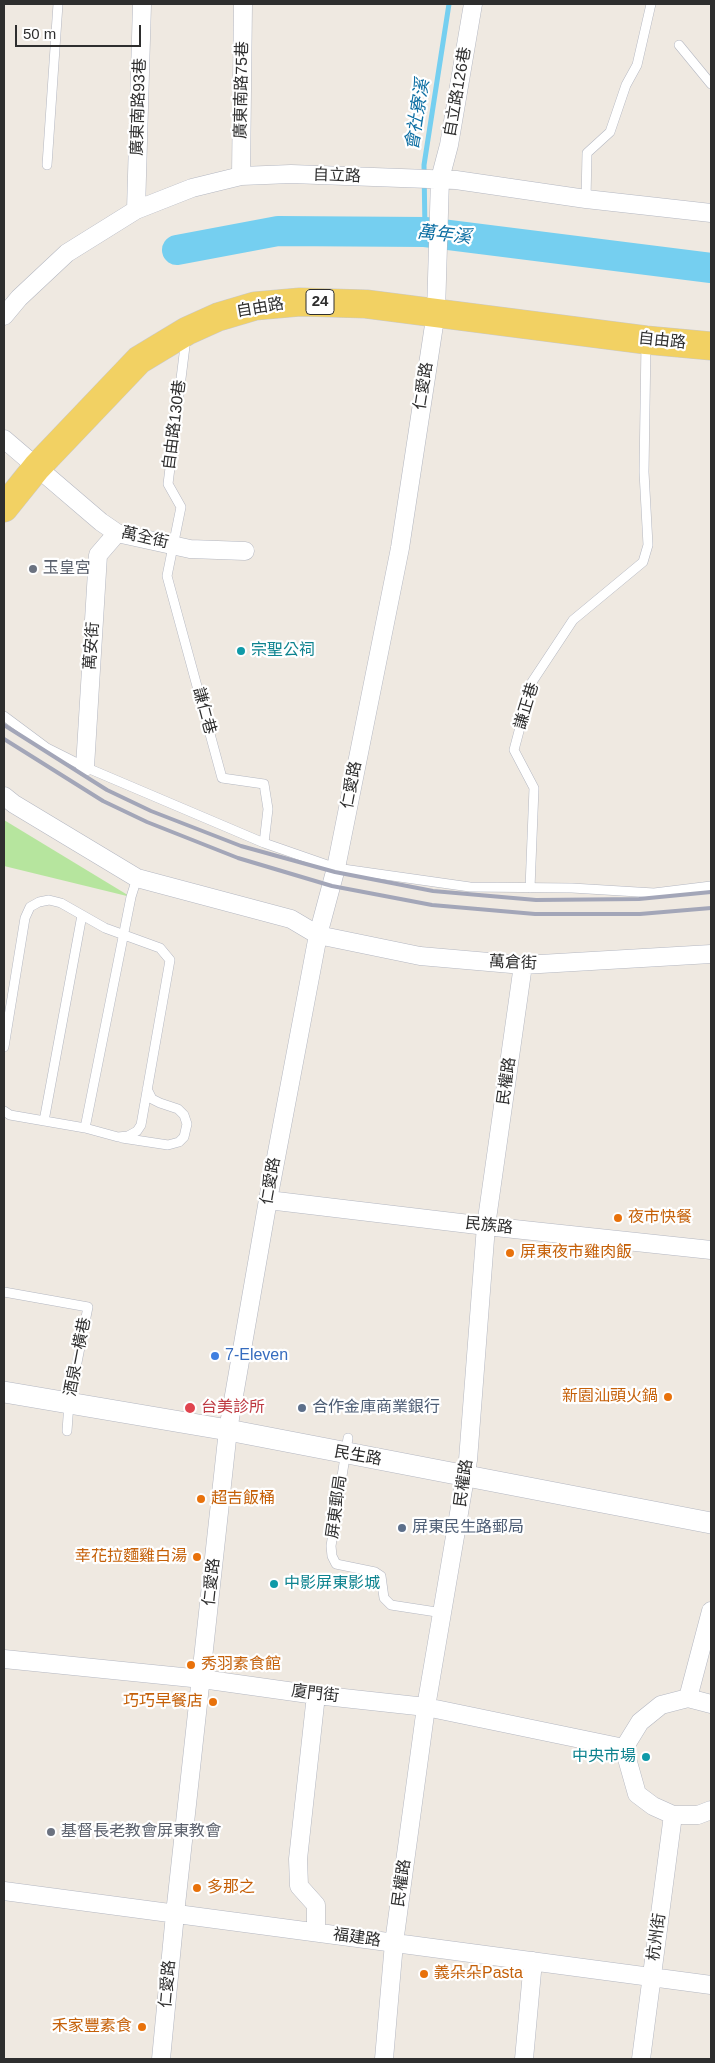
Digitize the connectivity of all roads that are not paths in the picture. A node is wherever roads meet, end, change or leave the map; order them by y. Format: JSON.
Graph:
{"nodes":[{"id":1,"x":58,"y":4,"type":"edge"},
{"id":2,"x":142,"y":4,"type":"edge"},
{"id":3,"x":243,"y":4,"type":"edge"},
{"id":4,"x":473,"y":4,"type":"edge"},
{"id":5,"x":651,"y":4,"type":"edge"},
{"id":6,"x":680,"y":45,"type":"dead end"},
{"id":7,"x":711,"y":84,"type":"edge"},
{"id":8,"x":47,"y":164,"type":"dead end"},
{"id":9,"x":241,"y":176,"type":"junction"},
{"id":10,"x":448,"y":179,"type":"junction"},
{"id":11,"x":586,"y":199,"type":"junction"},
{"id":12,"x":136,"y":210,"type":"junction"},
{"id":13,"x":711,"y":213,"type":"edge"},
{"id":14,"x":5,"y":312,"type":"edge"},
{"id":15,"x":436,"y":312,"type":"junction"},
{"id":16,"x":187,"y":331,"type":"junction"},
{"id":17,"x":646,"y":340,"type":"junction"},
{"id":18,"x":711,"y":346,"type":"edge"},
{"id":19,"x":4,"y":440,"type":"edge"},
{"id":20,"x":37,"y":467,"type":"junction"},
{"id":21,"x":4,"y":508,"type":"edge"},
{"id":22,"x":117,"y":533,"type":"junction"},
{"id":23,"x":172,"y":545,"type":"junction"},
{"id":24,"x":245,"y":551,"type":"dead end"},
{"id":25,"x":4,"y":716,"type":"edge"},
{"id":26,"x":85,"y":767,"type":"junction"},
{"id":27,"x":4,"y":796,"type":"edge"},
{"id":28,"x":264,"y":843,"type":"junction"},
{"id":29,"x":336,"y":868,"type":"junction"},
{"id":30,"x":137,"y":878,"type":"junction"},
{"id":31,"x":711,"y":886,"type":"edge"},
{"id":32,"x":530,"y":888,"type":"junction"},
{"id":33,"x":82,"y":915,"type":"junction"},
{"id":34,"x":123,"y":935,"type":"junction"},
{"id":35,"x":318,"y":935,"type":"junction"},
{"id":36,"x":711,"y":954,"type":"edge"},
{"id":37,"x":522,"y":965,"type":"junction"},
{"id":38,"x":4,"y":1047,"type":"edge"},
{"id":39,"x":147,"y":1089,"type":"junction"},
{"id":40,"x":4,"y":1112,"type":"edge"},
{"id":41,"x":44,"y":1121,"type":"junction"},
{"id":42,"x":85,"y":1128,"type":"junction"},
{"id":43,"x":118,"y":1137,"type":"junction"},
{"id":44,"x":268,"y":1200,"type":"junction"},
{"id":45,"x":486,"y":1226,"type":"junction"},
{"id":46,"x":711,"y":1250,"type":"edge"},
{"id":47,"x":4,"y":1292,"type":"edge"},
{"id":48,"x":4,"y":1392,"type":"edge"},
{"id":49,"x":69,"y":1403,"type":"junction"},
{"id":50,"x":228,"y":1430,"type":"junction"},
{"id":51,"x":66,"y":1432,"type":"dead end"},
{"id":52,"x":346,"y":1446,"type":"junction"},
{"id":53,"x":466,"y":1474,"type":"junction"},
{"id":54,"x":711,"y":1523,"type":"edge"},
{"id":55,"x":711,"y":1611,"type":"edge"},
{"id":56,"x":442,"y":1613,"type":"junction"},
{"id":57,"x":4,"y":1659,"type":"edge"},
{"id":58,"x":202,"y":1679,"type":"junction"},
{"id":59,"x":316,"y":1695,"type":"junction"},
{"id":60,"x":688,"y":1698,"type":"junction"},
{"id":61,"x":711,"y":1704,"type":"edge"},
{"id":62,"x":426,"y":1707,"type":"junction"},
{"id":63,"x":624,"y":1748,"type":"junction"},
{"id":64,"x":711,"y":1810,"type":"edge"},
{"id":65,"x":674,"y":1814,"type":"junction"},
{"id":66,"x":4,"y":1891,"type":"edge"},
{"id":67,"x":174,"y":1914,"type":"junction"},
{"id":68,"x":316,"y":1932,"type":"junction"},
{"id":69,"x":394,"y":1943,"type":"junction"},
{"id":70,"x":533,"y":1961,"type":"junction"},
{"id":71,"x":651,"y":1977,"type":"junction"},
{"id":72,"x":711,"y":1985,"type":"edge"},
{"id":73,"x":161,"y":2059,"type":"edge"},
{"id":74,"x":384,"y":2059,"type":"edge"},
{"id":75,"x":524,"y":2059,"type":"edge"},
{"id":76,"x":641,"y":2059,"type":"edge"}],
"edges":[{"from":1,"to":8,"type":"lane"},
{"from":2,"to":12,"type":"street","name":"廣東南路93巷"},
{"from":3,"to":9,"type":"street","name":"廣東南路75巷"},
{"from":4,"to":10,"type":"street","name":"自立路126巷"},
{"from":5,"to":11,"type":"lane"},
{"from":6,"to":7,"type":"lane"},
{"from":9,"to":10,"type":"street","name":"自立路"},
{"from":9,"to":12,"type":"street","name":"自立路"},
{"from":10,"to":11,"type":"street","name":"自立路"},
{"from":10,"to":15,"type":"street","name":"自立路126巷"},
{"from":11,"to":13,"type":"street","name":"自立路"},
{"from":12,"to":14,"type":"street","name":"自立路"},
{"from":15,"to":16,"type":"main road","name":"自由路","number":"24"},
{"from":15,"to":17,"type":"main road","name":"自由路","number":"24"},
{"from":15,"to":29,"type":"street","name":"仁愛路"},
{"from":16,"to":20,"type":"main road","name":"自由路","number":"24"},
{"from":16,"to":23,"type":"lane","name":"自由路130巷"},
{"from":17,"to":18,"type":"main road","name":"自由路","number":"24"},
{"from":17,"to":32,"type":"lane","name":"謙正巷"},
{"from":19,"to":20,"type":"street","name":"萬全街"},
{"from":20,"to":21,"type":"main road","name":"自由路","number":"24"},
{"from":20,"to":22,"type":"street","name":"萬全街"},
{"from":22,"to":23,"type":"street","name":"萬全街"},
{"from":22,"to":26,"type":"street","name":"萬安街"},
{"from":23,"to":24,"type":"street","name":"萬全街"},
{"from":23,"to":28,"type":"lane","name":"謙仁巷"},
{"from":25,"to":26,"type":"lane"},
{"from":26,"to":28,"type":"lane"},
{"from":27,"to":30,"type":"street","name":"萬倉街"},
{"from":28,"to":29,"type":"lane"},
{"from":29,"to":32,"type":"lane"},
{"from":29,"to":35,"type":"street","name":"仁愛路"},
{"from":30,"to":34,"type":"lane"},
{"from":30,"to":35,"type":"street","name":"萬倉街"},
{"from":31,"to":32,"type":"lane"},
{"from":33,"to":34,"type":"lane"},
{"from":33,"to":38,"type":"lane"},
{"from":33,"to":41,"type":"lane"},
{"from":34,"to":39,"type":"lane"},
{"from":34,"to":42,"type":"lane"},
{"from":35,"to":37,"type":"street","name":"萬倉街"},
{"from":35,"to":44,"type":"street","name":"仁愛路"},
{"from":36,"to":37,"type":"street","name":"萬倉街"},
{"from":37,"to":45,"type":"street","name":"民權路"},
{"from":39,"to":43,"type":"lane"},
{"from":39,"to":43,"type":"lane"},
{"from":40,"to":41,"type":"lane"},
{"from":41,"to":42,"type":"lane"},
{"from":42,"to":43,"type":"lane"},
{"from":44,"to":45,"type":"street","name":"民族路"},
{"from":44,"to":50,"type":"street","name":"仁愛路"},
{"from":45,"to":46,"type":"street","name":"民族路"},
{"from":45,"to":53,"type":"street","name":"民權路"},
{"from":47,"to":49,"type":"lane","name":"酒泉一橫巷"},
{"from":48,"to":49,"type":"street","name":"民生路"},
{"from":49,"to":50,"type":"street","name":"民生路"},
{"from":49,"to":51,"type":"lane","name":"酒泉一橫巷"},
{"from":50,"to":52,"type":"street","name":"民生路"},
{"from":50,"to":58,"type":"street","name":"仁愛路"},
{"from":52,"to":53,"type":"street","name":"民生路"},
{"from":52,"to":56,"type":"lane","name":"屏東郵局"},
{"from":53,"to":54,"type":"street","name":"民生路"},
{"from":53,"to":56,"type":"street","name":"民權路"},
{"from":55,"to":60,"type":"street"},
{"from":56,"to":62,"type":"street","name":"民權路"},
{"from":57,"to":58,"type":"street","name":"廈門街"},
{"from":58,"to":59,"type":"street","name":"廈門街"},
{"from":58,"to":67,"type":"street","name":"仁愛路"},
{"from":59,"to":62,"type":"street","name":"廈門街"},
{"from":59,"to":68,"type":"street"},
{"from":60,"to":61,"type":"street"},
{"from":60,"to":63,"type":"street"},
{"from":62,"to":63,"type":"street","name":"廈門街"},
{"from":62,"to":69,"type":"street","name":"民權路"},
{"from":63,"to":65,"type":"street"},
{"from":64,"to":65,"type":"street"},
{"from":65,"to":71,"type":"street","name":"杭州街"},
{"from":66,"to":67,"type":"street","name":"福建路"},
{"from":67,"to":68,"type":"street","name":"福建路"},
{"from":67,"to":73,"type":"street","name":"仁愛路"},
{"from":68,"to":69,"type":"street","name":"福建路"},
{"from":69,"to":70,"type":"street","name":"福建路"},
{"from":69,"to":74,"type":"street","name":"民權路"},
{"from":70,"to":71,"type":"street","name":"福建路"},
{"from":70,"to":75,"type":"street"},
{"from":71,"to":72,"type":"street","name":"福建路"},
{"from":71,"to":76,"type":"street","name":"杭州街"}]}
